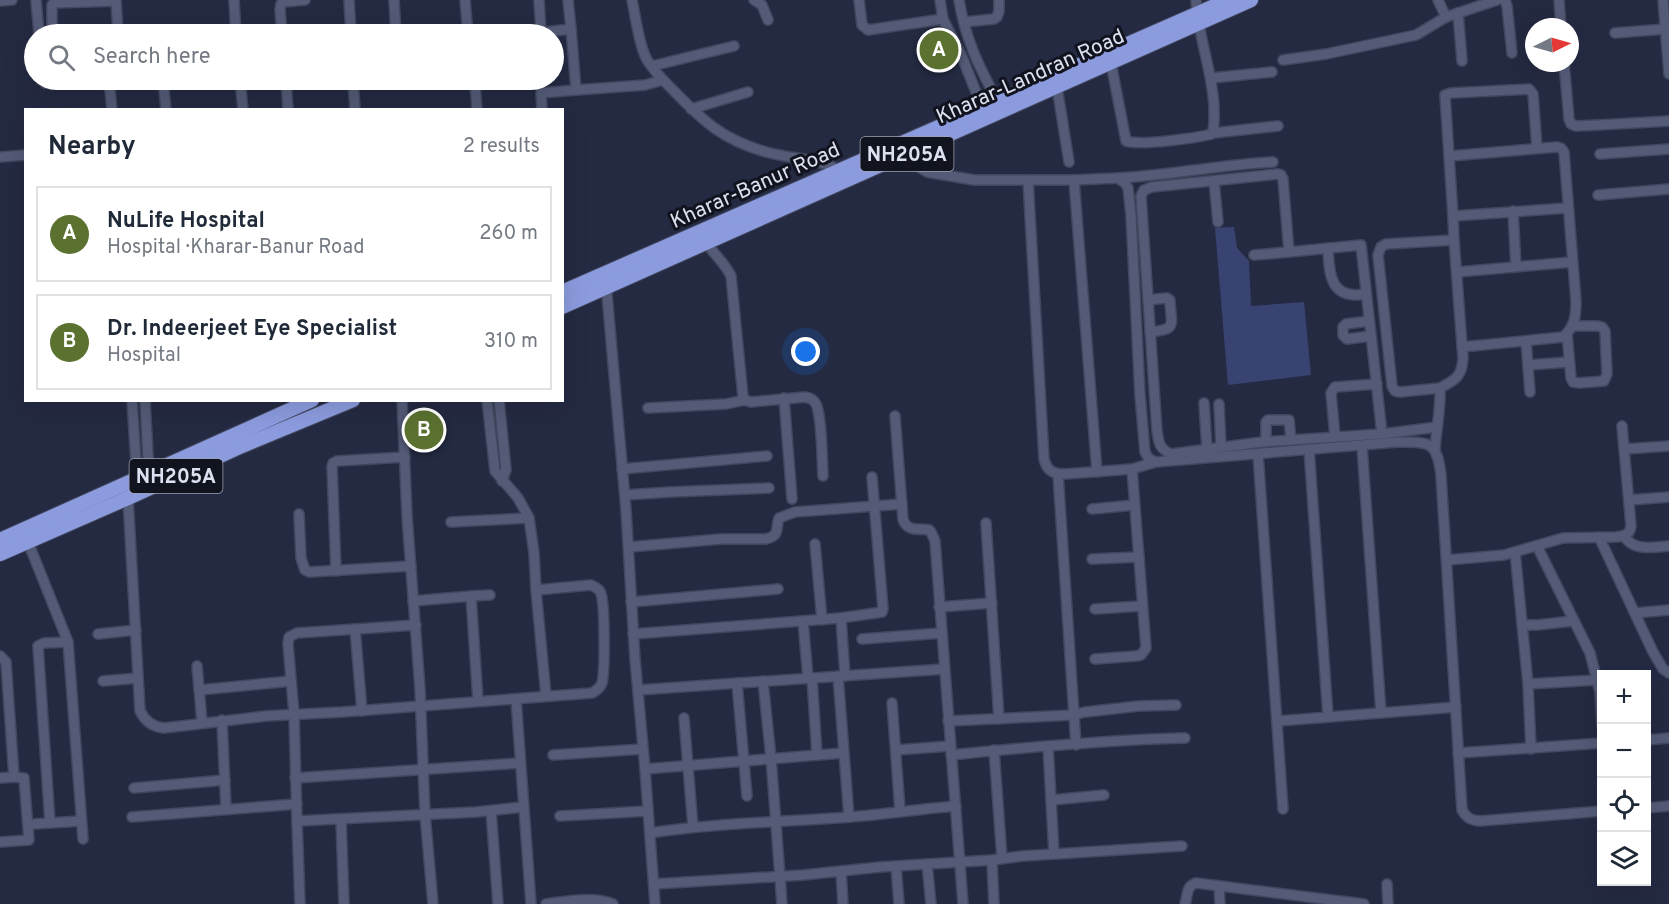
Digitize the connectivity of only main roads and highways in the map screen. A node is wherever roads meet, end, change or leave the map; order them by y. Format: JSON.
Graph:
{"nodes":[{"id":1,"x":1228,"y":0,"type":"edge"},
{"id":2,"x":1251,"y":0,"type":"edge"},
{"id":3,"x":1197,"y":13,"type":"edge"},
{"id":4,"x":972,"y":119,"type":"junction"},
{"id":5,"x":843,"y":176,"type":"junction"},
{"id":6,"x":605,"y":281,"type":"junction"},
{"id":7,"x":564,"y":291,"type":"edge"},
{"id":8,"x":564,"y":306,"type":"edge"},
{"id":9,"x":308,"y":402,"type":"edge"},
{"id":10,"x":348,"y":402,"type":"edge"},
{"id":11,"x":0,"y":540,"type":"edge"},
{"id":12,"x":0,"y":554,"type":"edge"}],
"edges":[{"from":1,"to":3,"type":"highway","name":"Kharar-Banur Road","number":"NH205A"},
{"from":2,"to":3,"type":"highway","name":"Kharar-Landran Road","number":"NH205A"},
{"from":3,"to":4,"type":"highway","name":"Kharar-Landran Road","number":"NH205A"},
{"from":3,"to":4,"type":"highway","name":"Kharar-Banur Road","number":"NH205A"},
{"from":4,"to":5,"type":"highway","name":"Kharar-Banur Road","number":"NH205A"},
{"from":4,"to":5,"type":"highway","name":"Kharar-Landran Road","number":"NH205A"},
{"from":5,"to":6,"type":"highway","name":"Kharar-Banur Road","number":"NH205A"},
{"from":5,"to":6,"type":"highway","name":"Kharar-Landran Road","number":"NH205A"},
{"from":6,"to":7,"type":"highway","name":"Kharar-Banur Road","number":"NH205A"},
{"from":6,"to":8,"type":"highway","name":"Kharar-Landran Road","number":"NH205A"},
{"from":9,"to":11,"type":"highway","number":"NH205A"},
{"from":10,"to":12,"type":"highway","number":"NH205A"}]}
